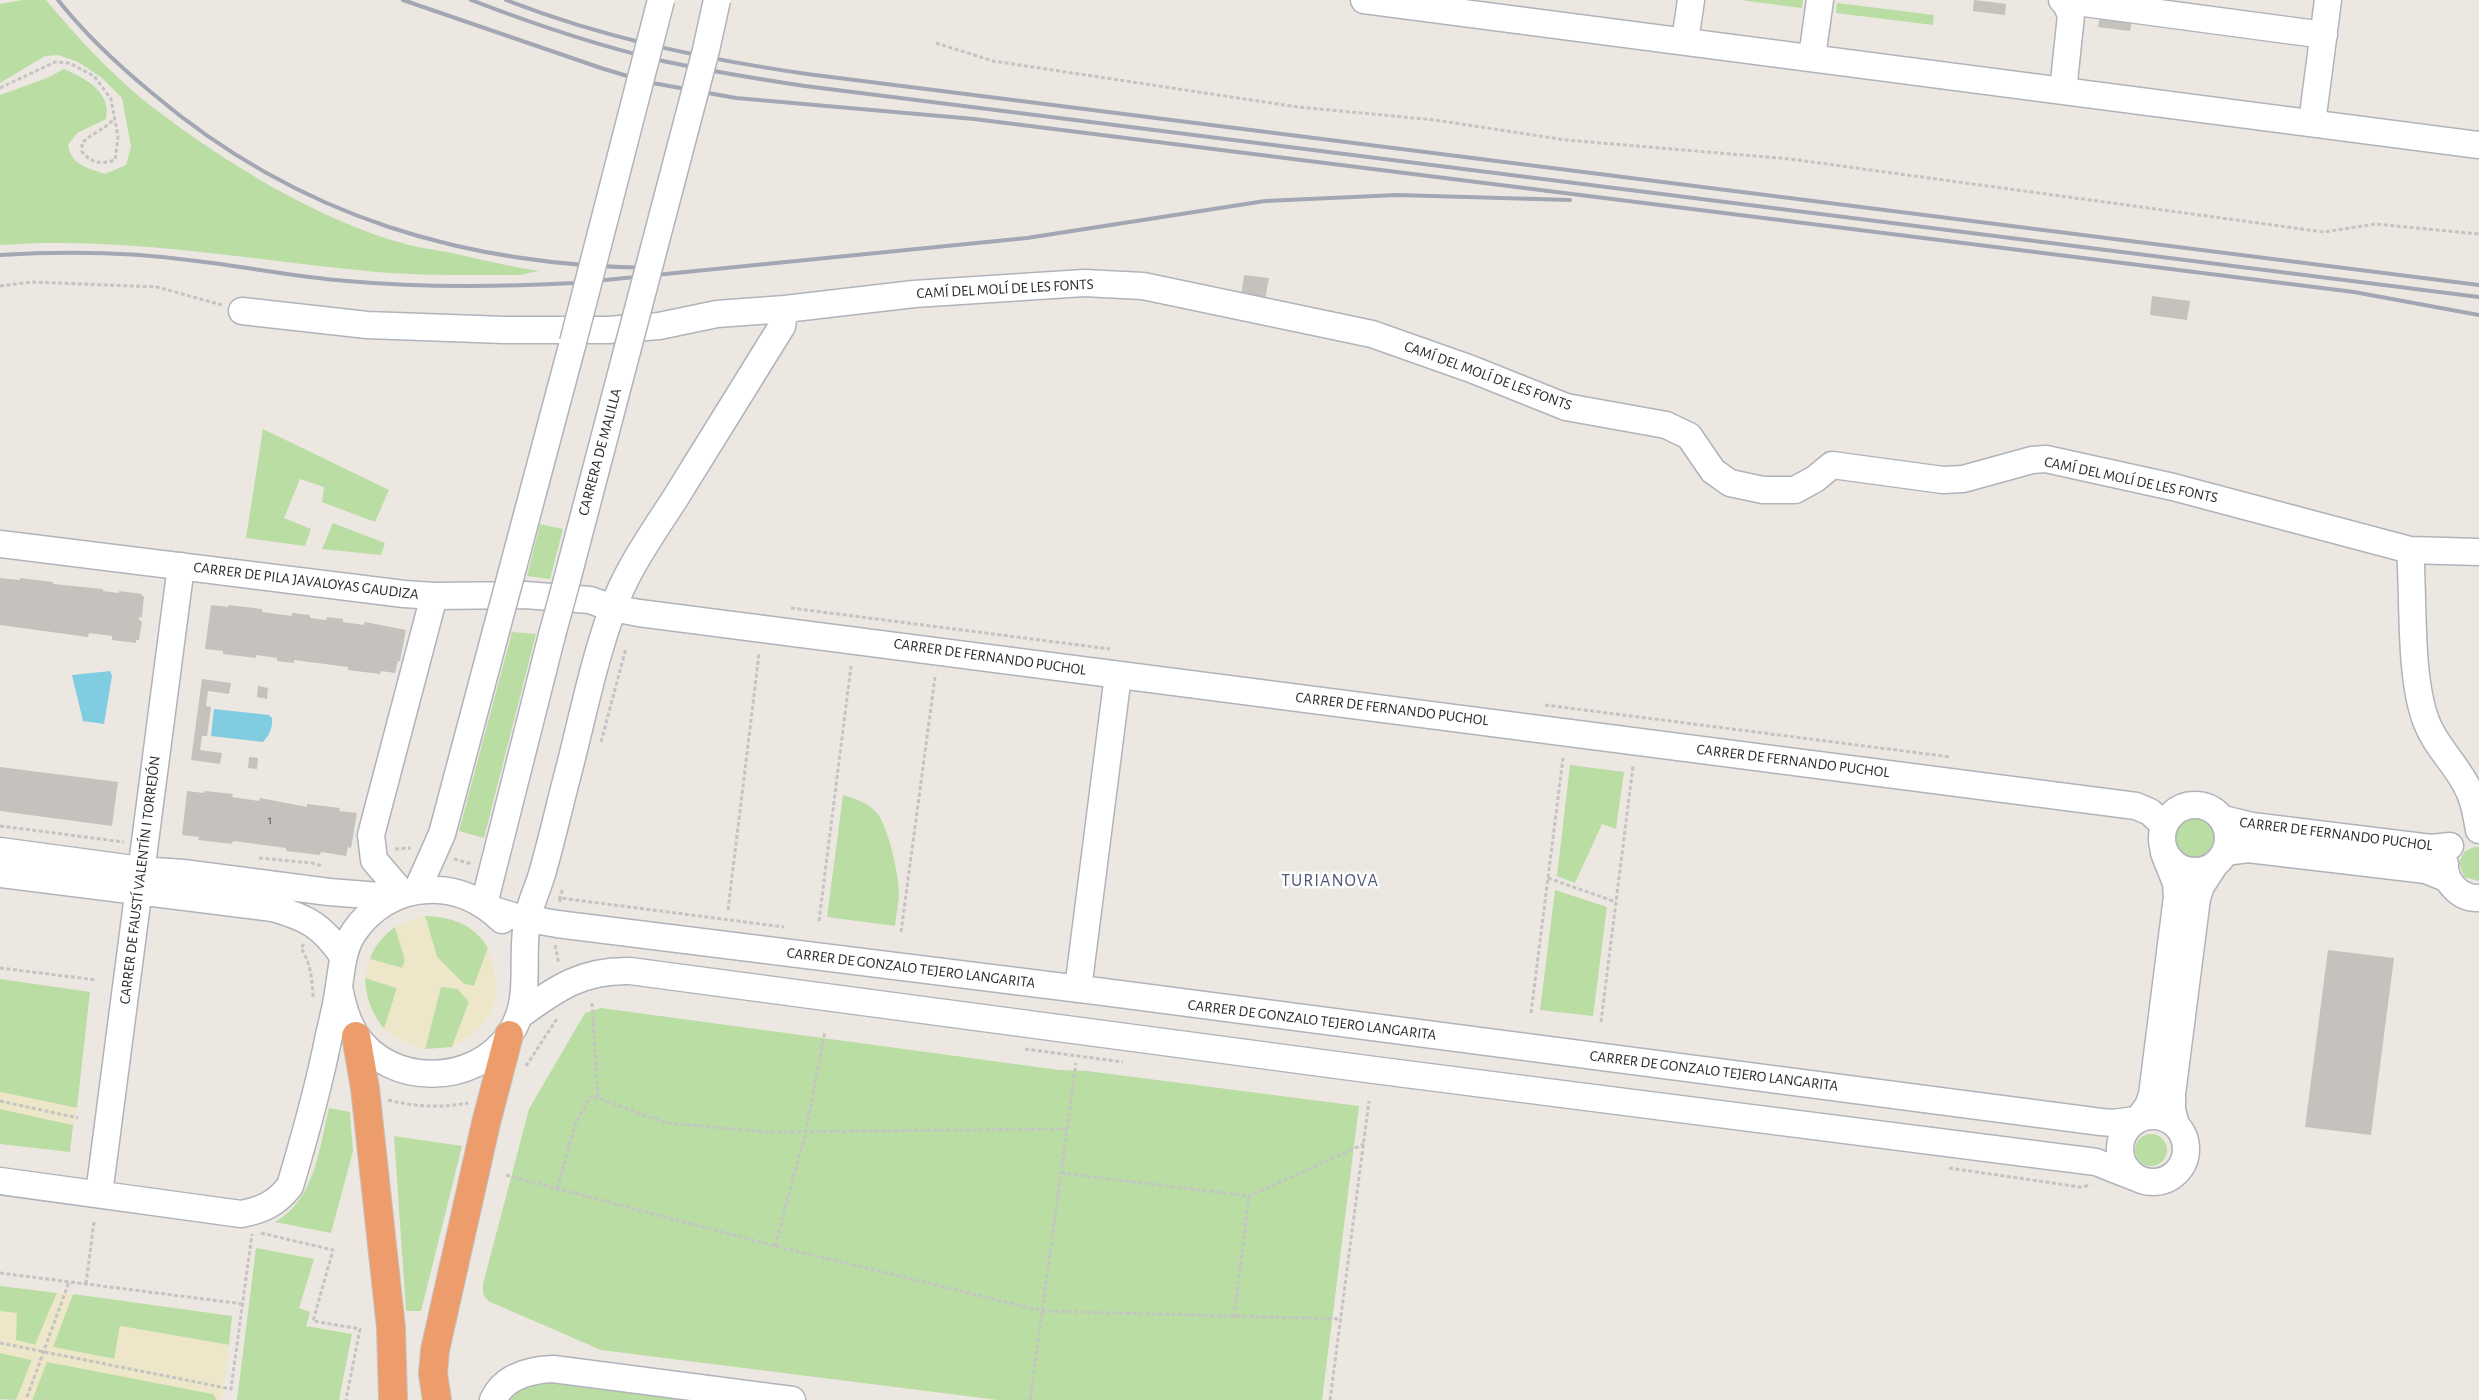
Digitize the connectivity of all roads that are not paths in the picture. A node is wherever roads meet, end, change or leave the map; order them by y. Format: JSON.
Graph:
{"nodes":[{"id":1,"x":661,"y":0,"type":"edge"},
{"id":2,"x":717,"y":0,"type":"edge"},
{"id":3,"x":1364,"y":0,"type":"edge"},
{"id":4,"x":1691,"y":0,"type":"edge"},
{"id":5,"x":1820,"y":0,"type":"edge"},
{"id":6,"x":2063,"y":0,"type":"edge"},
{"id":7,"x":2328,"y":0,"type":"edge"},
{"id":8,"x":2324,"y":35,"type":"junction"},
{"id":9,"x":1685,"y":41,"type":"junction"},
{"id":10,"x":1812,"y":57,"type":"junction"},
{"id":11,"x":2063,"y":91,"type":"junction"},
{"id":12,"x":2312,"y":123,"type":"junction"},
{"id":13,"x":2479,"y":145,"type":"edge"},
{"id":14,"x":785,"y":309,"type":"junction"},
{"id":15,"x":242,"y":311,"type":"road end"},
{"id":16,"x":0,"y":544,"type":"edge"},
{"id":17,"x":2410,"y":550,"type":"junction"},
{"id":18,"x":2479,"y":552,"type":"edge"},
{"id":19,"x":181,"y":566,"type":"junction"},
{"id":20,"x":434,"y":596,"type":"junction"},
{"id":21,"x":612,"y":608,"type":"junction"},
{"id":22,"x":1119,"y":662,"type":"junction"},
{"id":23,"x":2223,"y":819,"type":"junction"},
{"id":24,"x":2164,"y":825,"type":"junction"},
{"id":25,"x":2479,"y":830,"type":"edge"},
{"id":26,"x":2450,"y":846,"type":"junction"},
{"id":27,"x":0,"y":851,"type":"edge"},
{"id":28,"x":2164,"y":853,"type":"junction"},
{"id":29,"x":2219,"y":859,"type":"junction"},
{"id":30,"x":0,"y":874,"type":"edge"},
{"id":31,"x":2448,"y":879,"type":"junction"},
{"id":32,"x":140,"y":881,"type":"junction"},
{"id":33,"x":404,"y":894,"type":"junction"},
{"id":34,"x":2479,"y":898,"type":"edge"},
{"id":35,"x":487,"y":907,"type":"junction"},
{"id":36,"x":527,"y":919,"type":"junction"},
{"id":37,"x":343,"y":956,"type":"junction"},
{"id":38,"x":524,"y":966,"type":"junction"},
{"id":39,"x":339,"y":987,"type":"junction"},
{"id":40,"x":1078,"y":989,"type":"junction"},
{"id":41,"x":515,"y":1025,"type":"junction"},
{"id":42,"x":356,"y":1036,"type":"junction"},
{"id":43,"x":2137,"y":1119,"type":"junction"},
{"id":44,"x":2176,"y":1125,"type":"junction"},
{"id":45,"x":2134,"y":1177,"type":"junction"},
{"id":46,"x":0,"y":1181,"type":"edge"},
{"id":47,"x":99,"y":1194,"type":"junction"},
{"id":48,"x":701,"y":1388,"type":"junction"},
{"id":49,"x":393,"y":1400,"type":"edge"},
{"id":50,"x":437,"y":1400,"type":"edge"},
{"id":51,"x":493,"y":1400,"type":"edge"},
{"id":52,"x":727,"y":1400,"type":"edge"},
{"id":53,"x":792,"y":1400,"type":"edge"}],
"edges":[{"from":1,"to":33,"type":"street","bridge":true},
{"from":2,"to":35,"type":"street","name":"CARRERA DE MALILLA","bridge":true},
{"from":3,"to":9,"type":"street"},
{"from":4,"to":9,"type":"street"},
{"from":5,"to":10,"type":"street"},
{"from":6,"to":8,"type":"street"},
{"from":6,"to":11,"type":"street"},
{"from":7,"to":8,"type":"street"},
{"from":8,"to":12,"type":"street"},
{"from":9,"to":10,"type":"street"},
{"from":10,"to":11,"type":"street"},
{"from":11,"to":12,"type":"street"},
{"from":12,"to":13,"type":"street"},
{"from":14,"to":15,"type":"street","name":"CAMÍ DEL MOLÍ DE LES FONTS"},
{"from":14,"to":17,"type":"street","name":"CAMÍ DEL MOLÍ DE LES FONTS"},
{"from":14,"to":21,"type":"street"},
{"from":16,"to":19,"type":"street","name":"CARRER DE PILA JAVALOYAS GAUDIZA"},
{"from":17,"to":18,"type":"street","name":"CAMÍ DEL MOLÍ DE LES FONTS"},
{"from":17,"to":25,"type":"street"},
{"from":19,"to":20,"type":"street","name":"CARRER DE PILA JAVALOYAS GAUDIZA"},
{"from":19,"to":32,"type":"street","name":"CARRER DE FAUSTÍ VALENTÍN I TORREJÓN"},
{"from":20,"to":21,"type":"street","name":"CARRER DE PILA JAVALOYAS GAUDIZA"},
{"from":20,"to":33,"type":"street"},
{"from":21,"to":22,"type":"street","name":"CARRER DE FERNANDO PUCHOL"},
{"from":21,"to":36,"type":"street"},
{"from":22,"to":24,"type":"street","name":"CARRER DE FERNANDO PUCHOL"},
{"from":22,"to":40,"type":"street"},
{"from":23,"to":24,"type":"street"},
{"from":23,"to":26,"type":"street","name":"CARRER DE FERNANDO PUCHOL"},
{"from":23,"to":29,"type":"street"},
{"from":24,"to":28,"type":"street"},
{"from":25,"to":26,"type":"street"},
{"from":26,"to":31,"type":"street"},
{"from":27,"to":32,"type":"street"},
{"from":28,"to":29,"type":"street"},
{"from":28,"to":43,"type":"street"},
{"from":29,"to":31,"type":"street","name":"CARRER DE FERNANDO PUCHOL"},
{"from":29,"to":44,"type":"street"},
{"from":30,"to":32,"type":"street"},
{"from":31,"to":34,"type":"street"},
{"from":32,"to":33,"type":"street"},
{"from":32,"to":37,"type":"street"},
{"from":32,"to":47,"type":"street","name":"CARRER DE FAUSTÍ VALENTÍN I TORREJÓN"},
{"from":33,"to":35,"type":"street"},
{"from":33,"to":37,"type":"street"},
{"from":35,"to":36,"type":"street","name":"CARRER DE GONZALO TEJERO LANGARITA"},
{"from":35,"to":38,"type":"street"},
{"from":36,"to":38,"type":"street"},
{"from":36,"to":40,"type":"street","name":"CARRER DE GONZALO TEJERO LANGARITA"},
{"from":37,"to":39,"type":"street"},
{"from":38,"to":41,"type":"street"},
{"from":39,"to":42,"type":"street"},
{"from":39,"to":47,"type":"street"},
{"from":40,"to":43,"type":"street","name":"CARRER DE GONZALO TEJERO LANGARITA"},
{"from":41,"to":42,"type":"street"},
{"from":41,"to":45,"type":"street"},
{"from":41,"to":50,"type":"highway"},
{"from":42,"to":49,"type":"highway"},
{"from":43,"to":44,"type":"street"},
{"from":43,"to":45,"type":"street"},
{"from":44,"to":45,"type":"street"},
{"from":46,"to":47,"type":"street"},
{"from":48,"to":51,"type":"street"},
{"from":48,"to":52,"type":"street"},
{"from":48,"to":53,"type":"street"}]}
